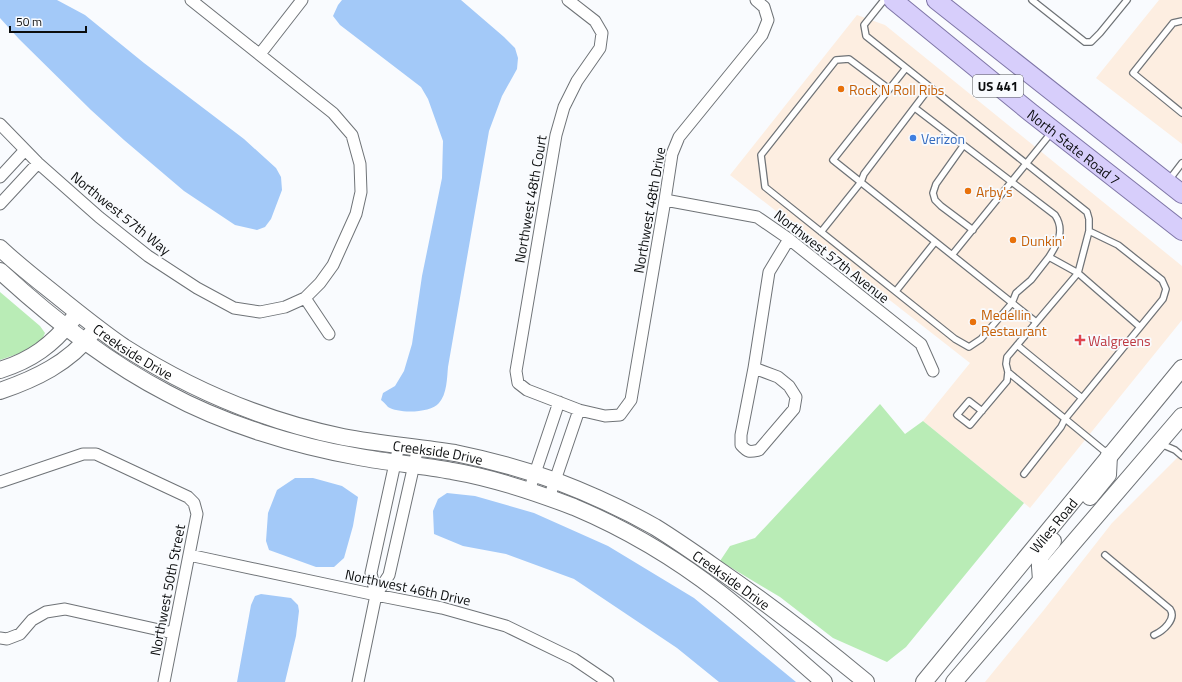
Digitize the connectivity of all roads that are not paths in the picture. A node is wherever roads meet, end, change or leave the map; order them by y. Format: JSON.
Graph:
{"nodes":[{"id":1,"x":191,"y":0,"type":"edge"},
{"id":2,"x":302,"y":0,"type":"edge"},
{"id":3,"x":568,"y":0,"type":"edge"},
{"id":4,"x":756,"y":0,"type":"edge"},
{"id":5,"x":884,"y":0,"type":"edge"},
{"id":6,"x":893,"y":0,"type":"edge"},
{"id":7,"x":922,"y":0,"type":"edge"},
{"id":8,"x":936,"y":0,"type":"edge"},
{"id":9,"x":1032,"y":0,"type":"edge"},
{"id":10,"x":1127,"y":0,"type":"edge"},
{"id":11,"x":960,"y":19,"type":"junction"},
{"id":12,"x":1182,"y":21,"type":"edge"},
{"id":13,"x":260,"y":54,"type":"junction"},
{"id":14,"x":906,"y":68,"type":"junction"},
{"id":15,"x":930,"y":87,"type":"junction"},
{"id":16,"x":889,"y":89,"type":"junction"},
{"id":17,"x":914,"y":108,"type":"junction"},
{"id":18,"x":1182,"y":113,"type":"edge"},
{"id":19,"x":0,"y":124,"type":"edge"},
{"id":20,"x":1053,"y":131,"type":"junction"},
{"id":21,"x":964,"y":146,"type":"junction"},
{"id":22,"x":25,"y":150,"type":"junction"},
{"id":23,"x":1182,"y":162,"type":"edge"},
{"id":24,"x":38,"y":163,"type":"junction"},
{"id":25,"x":1026,"y":164,"type":"junction"},
{"id":26,"x":0,"y":177,"type":"edge"},
{"id":27,"x":861,"y":182,"type":"junction"},
{"id":28,"x":1167,"y":182,"type":"junction"},
{"id":29,"x":1011,"y":183,"type":"junction"},
{"id":30,"x":1182,"y":194,"type":"edge"},
{"id":31,"x":665,"y":200,"type":"junction"},
{"id":32,"x":0,"y":204,"type":"edge"},
{"id":33,"x":973,"y":230,"type":"junction"},
{"id":34,"x":1089,"y":231,"type":"junction"},
{"id":35,"x":1182,"y":231,"type":"edge"},
{"id":36,"x":821,"y":232,"type":"junction"},
{"id":37,"x":789,"y":239,"type":"junction"},
{"id":38,"x":935,"y":242,"type":"junction"},
{"id":39,"x":0,"y":248,"type":"edge"},
{"id":40,"x":952,"y":255,"type":"junction"},
{"id":41,"x":1049,"y":257,"type":"junction"},
{"id":42,"x":0,"y":271,"type":"edge"},
{"id":43,"x":1078,"y":273,"type":"junction"},
{"id":44,"x":896,"y":291,"type":"junction"},
{"id":45,"x":305,"y":298,"type":"junction"},
{"id":46,"x":1012,"y":303,"type":"junction"},
{"id":47,"x":78,"y":313,"type":"junction"},
{"id":48,"x":1036,"y":322,"type":"junction"},
{"id":49,"x":66,"y":327,"type":"junction"},
{"id":50,"x":96,"y":327,"type":"junction"},
{"id":51,"x":1140,"y":327,"type":"junction"},
{"id":52,"x":329,"y":334,"type":"dead end"},
{"id":53,"x":85,"y":342,"type":"junction"},
{"id":54,"x":1017,"y":345,"type":"junction"},
{"id":55,"x":754,"y":368,"type":"junction"},
{"id":56,"x":1182,"y":368,"type":"edge"},
{"id":57,"x":0,"y":370,"type":"edge"},
{"id":58,"x":933,"y":371,"type":"dead end"},
{"id":59,"x":1008,"y":372,"type":"junction"},
{"id":60,"x":0,"y":391,"type":"edge"},
{"id":61,"x":1082,"y":398,"type":"junction"},
{"id":62,"x":559,"y":402,"type":"junction"},
{"id":63,"x":579,"y":410,"type":"junction"},
{"id":64,"x":982,"y":411,"type":"junction"},
{"id":65,"x":1182,"y":416,"type":"edge"},
{"id":66,"x":1065,"y":419,"type":"junction"},
{"id":67,"x":1158,"y":444,"type":"junction"},
{"id":68,"x":399,"y":445,"type":"junction"},
{"id":69,"x":418,"y":447,"type":"junction"},
{"id":70,"x":1109,"y":455,"type":"junction"},
{"id":71,"x":1182,"y":456,"type":"edge"},
{"id":72,"x":394,"y":463,"type":"junction"},
{"id":73,"x":414,"y":465,"type":"junction"},
{"id":74,"x":535,"y":474,"type":"junction"},
{"id":75,"x":1024,"y":474,"type":"dead end"},
{"id":76,"x":555,"y":481,"type":"junction"},
{"id":77,"x":0,"y":482,"type":"edge"},
{"id":78,"x":529,"y":491,"type":"junction"},
{"id":79,"x":549,"y":498,"type":"junction"},
{"id":80,"x":189,"y":555,"type":"junction"},
{"id":81,"x":1105,"y":555,"type":"dead end"},
{"id":82,"x":1041,"y":580,"type":"junction"},
{"id":83,"x":376,"y":595,"type":"junction"},
{"id":84,"x":173,"y":633,"type":"junction"},
{"id":85,"x":1154,"y":634,"type":"dead end"},
{"id":86,"x":0,"y":638,"type":"edge"},
{"id":87,"x":164,"y":682,"type":"edge"},
{"id":88,"x":358,"y":682,"type":"edge"},
{"id":89,"x":608,"y":682,"type":"edge"},
{"id":90,"x":824,"y":682,"type":"edge"},
{"id":91,"x":866,"y":682,"type":"edge"},
{"id":92,"x":924,"y":682,"type":"edge"},
{"id":93,"x":954,"y":682,"type":"edge"}],
"edges":[{"from":1,"to":13,"type":"street","name":"Northwest 57th Way"},
{"from":2,"to":13,"type":"street"},
{"from":3,"to":62,"type":"street","name":"Northwest 48th Court"},
{"from":4,"to":31,"type":"street","name":"Northwest 48th Drive"},
{"from":5,"to":14,"type":"lane"},
{"from":6,"to":20,"type":"main road","name":"North State Road 7","number":"US 441"},
{"from":7,"to":11,"type":"main road"},
{"from":8,"to":11,"type":"main road","number":"US 441"},
{"from":9,"to":10,"type":"lane"},
{"from":11,"to":28,"type":"main road","number":"US 441"},
{"from":12,"to":18,"type":"lane"},
{"from":13,"to":45,"type":"street","name":"Northwest 57th Way"},
{"from":14,"to":15,"type":"lane"},
{"from":14,"to":16,"type":"lane"},
{"from":15,"to":17,"type":"lane"},
{"from":15,"to":25,"type":"lane"},
{"from":16,"to":27,"type":"lane"},
{"from":16,"to":36,"type":"lane"},
{"from":17,"to":21,"type":"lane"},
{"from":17,"to":27,"type":"lane"},
{"from":19,"to":22,"type":"street","name":"Northwest 57th Way"},
{"from":20,"to":25,"type":"lane"},
{"from":20,"to":35,"type":"main road","name":"North State Road 7","number":"US 441"},
{"from":21,"to":29,"type":"lane"},
{"from":21,"to":33,"type":"lane"},
{"from":22,"to":24,"type":"street","name":"Northwest 57th Way"},
{"from":22,"to":26,"type":"street"},
{"from":23,"to":28,"type":"lane"},
{"from":24,"to":32,"type":"street"},
{"from":24,"to":45,"type":"street","name":"Northwest 57th Way"},
{"from":25,"to":29,"type":"lane"},
{"from":25,"to":34,"type":"lane"},
{"from":27,"to":36,"type":"lane"},
{"from":27,"to":38,"type":"lane"},
{"from":28,"to":30,"type":"main road","number":"US 441"},
{"from":29,"to":33,"type":"lane"},
{"from":29,"to":41,"type":"lane"},
{"from":31,"to":37,"type":"street","name":"Northwest 57th Avenue"},
{"from":31,"to":63,"type":"street","name":"Northwest 48th Drive"},
{"from":33,"to":40,"type":"lane"},
{"from":34,"to":43,"type":"lane"},
{"from":34,"to":51,"type":"lane"},
{"from":36,"to":44,"type":"lane"},
{"from":37,"to":55,"type":"street"},
{"from":37,"to":58,"type":"street","name":"Northwest 57th Avenue"},
{"from":38,"to":40,"type":"lane"},
{"from":38,"to":44,"type":"lane"},
{"from":39,"to":47,"type":"street","name":"Creekside Drive"},
{"from":40,"to":46,"type":"lane"},
{"from":41,"to":43,"type":"lane"},
{"from":41,"to":46,"type":"lane"},
{"from":42,"to":49,"type":"street","name":"Creekside Drive"},
{"from":43,"to":48,"type":"lane"},
{"from":43,"to":51,"type":"lane"},
{"from":44,"to":46,"type":"lane"},
{"from":45,"to":52,"type":"street"},
{"from":46,"to":48,"type":"lane"},
{"from":47,"to":49,"type":"street"},
{"from":47,"to":50,"type":"street","name":"Creekside Drive"},
{"from":48,"to":54,"type":"lane"},
{"from":49,"to":53,"type":"street","name":"Creekside Drive"},
{"from":49,"to":57,"type":"street"},
{"from":50,"to":53,"type":"street"},
{"from":50,"to":68,"type":"street","name":"Creekside Drive"},
{"from":51,"to":61,"type":"lane"},
{"from":53,"to":60,"type":"street"},
{"from":53,"to":72,"type":"street","name":"Creekside Drive"},
{"from":54,"to":59,"type":"lane"},
{"from":54,"to":61,"type":"lane"},
{"from":55,"to":55,"type":"street"},
{"from":56,"to":70,"type":"street","name":"Wiles Road"},
{"from":59,"to":64,"type":"lane"},
{"from":59,"to":66,"type":"lane"},
{"from":61,"to":66,"type":"lane"},
{"from":62,"to":63,"type":"street","name":"Northwest 48th Drive"},
{"from":62,"to":74,"type":"street"},
{"from":63,"to":76,"type":"street"},
{"from":64,"to":64,"type":"lane"},
{"from":65,"to":67,"type":"street","name":"Wiles Road"},
{"from":66,"to":70,"type":"lane"},
{"from":66,"to":75,"type":"lane"},
{"from":67,"to":71,"type":"lane"},
{"from":67,"to":82,"type":"street","name":"Wiles Road"},
{"from":68,"to":69,"type":"street","name":"Creekside Drive"},
{"from":68,"to":72,"type":"street"},
{"from":69,"to":73,"type":"street"},
{"from":69,"to":74,"type":"street","name":"Creekside Drive"},
{"from":70,"to":82,"type":"street"},
{"from":70,"to":92,"type":"street","name":"Wiles Road"},
{"from":72,"to":73,"type":"street","name":"Creekside Drive"},
{"from":72,"to":83,"type":"street"},
{"from":73,"to":78,"type":"street","name":"Creekside Drive"},
{"from":73,"to":83,"type":"street"},
{"from":74,"to":76,"type":"street","name":"Creekside Drive"},
{"from":74,"to":78,"type":"street"},
{"from":76,"to":79,"type":"street"},
{"from":76,"to":91,"type":"street","name":"Creekside Drive"},
{"from":77,"to":80,"type":"street","name":"Northwest 50th Street"},
{"from":78,"to":79,"type":"street","name":"Creekside Drive"},
{"from":79,"to":90,"type":"street","name":"Creekside Drive"},
{"from":80,"to":83,"type":"street","name":"Northwest 46th Drive"},
{"from":80,"to":84,"type":"street","name":"Northwest 50th Street"},
{"from":81,"to":85,"type":"lane"},
{"from":82,"to":93,"type":"street","name":"Wiles Road"},
{"from":83,"to":88,"type":"street"},
{"from":83,"to":89,"type":"street","name":"Northwest 46th Drive"},
{"from":84,"to":86,"type":"street"},
{"from":84,"to":87,"type":"street","name":"Northwest 50th Street"}]}
